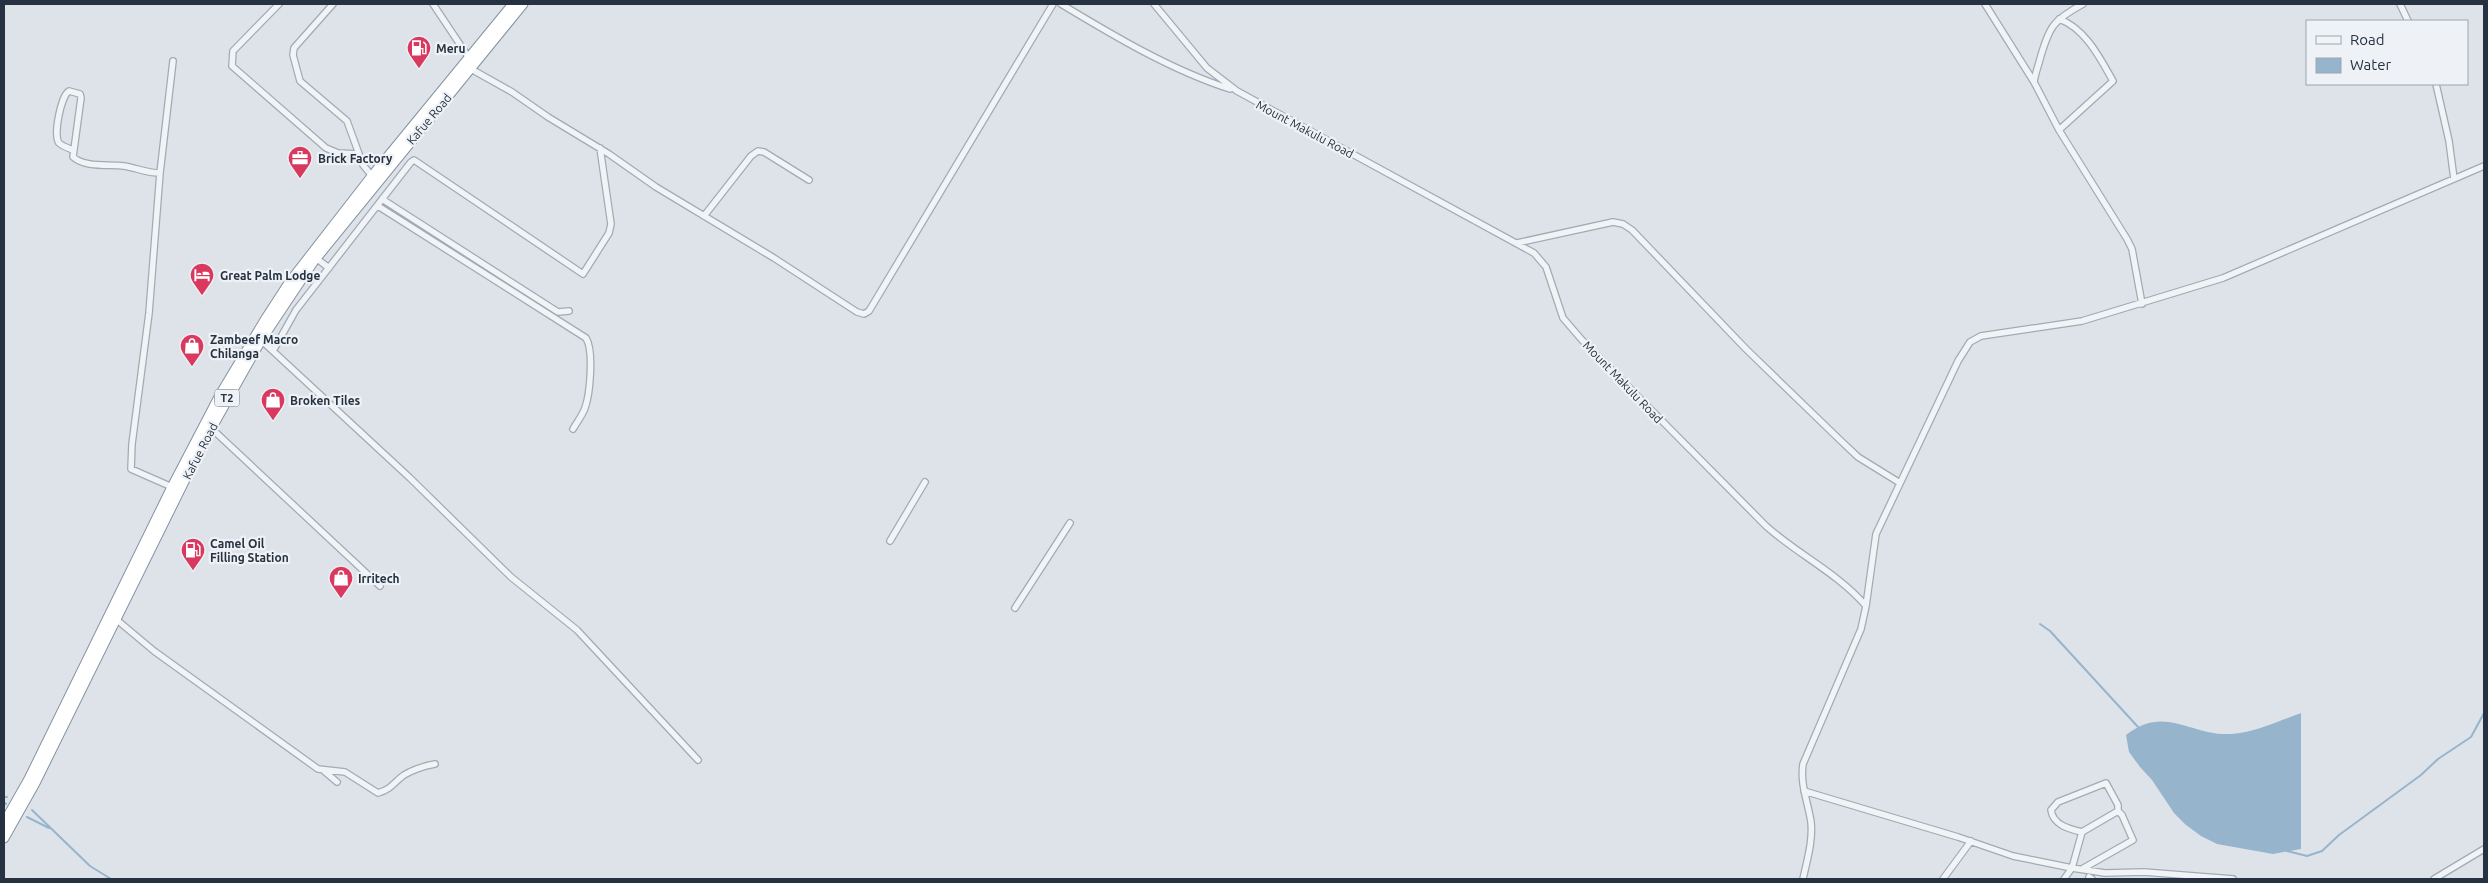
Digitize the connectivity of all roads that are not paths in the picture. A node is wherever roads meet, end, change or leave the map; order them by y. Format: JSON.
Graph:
{"nodes":[{"id":1,"x":279,"y":4,"type":"edge"},
{"id":2,"x":333,"y":4,"type":"edge"},
{"id":3,"x":433,"y":4,"type":"edge"},
{"id":4,"x":513,"y":4,"type":"edge"},
{"id":5,"x":524,"y":4,"type":"edge"},
{"id":6,"x":1053,"y":4,"type":"edge"},
{"id":7,"x":1062,"y":4,"type":"edge"},
{"id":8,"x":1154,"y":4,"type":"edge"},
{"id":9,"x":1985,"y":4,"type":"edge"},
{"id":10,"x":2084,"y":4,"type":"edge"},
{"id":11,"x":2400,"y":4,"type":"edge"},
{"id":12,"x":2059,"y":19,"type":"junction"},
{"id":13,"x":2408,"y":20,"type":"edge"},
{"id":14,"x":469,"y":58,"type":"junction"},
{"id":15,"x":173,"y":61,"type":"dead end"},
{"id":16,"x":471,"y":69,"type":"junction"},
{"id":17,"x":2034,"y":82,"type":"junction"},
{"id":18,"x":2436,"y":85,"type":"edge"},
{"id":19,"x":1237,"y":91,"type":"junction"},
{"id":20,"x":2058,"y":130,"type":"junction"},
{"id":21,"x":600,"y":148,"type":"junction"},
{"id":22,"x":73,"y":150,"type":"junction"},
{"id":23,"x":359,"y":154,"type":"junction"},
{"id":24,"x":2484,"y":166,"type":"edge"},
{"id":25,"x":160,"y":173,"type":"junction"},
{"id":26,"x":372,"y":176,"type":"junction"},
{"id":27,"x":809,"y":180,"type":"dead end"},
{"id":28,"x":2454,"y":180,"type":"junction"},
{"id":29,"x":368,"y":194,"type":"junction"},
{"id":30,"x":380,"y":203,"type":"junction"},
{"id":31,"x":704,"y":216,"type":"junction"},
{"id":32,"x":1517,"y":243,"type":"junction"},
{"id":33,"x":316,"y":258,"type":"junction"},
{"id":34,"x":329,"y":268,"type":"junction"},
{"id":35,"x":2142,"y":304,"type":"junction"},
{"id":36,"x":568,"y":311,"type":"dead end"},
{"id":37,"x":261,"y":340,"type":"junction"},
{"id":38,"x":273,"y":351,"type":"junction"},
{"id":39,"x":211,"y":428,"type":"junction"},
{"id":40,"x":573,"y":429,"type":"dead end"},
{"id":41,"x":925,"y":482,"type":"dead end"},
{"id":42,"x":1900,"y":483,"type":"junction"},
{"id":43,"x":172,"y":487,"type":"junction"},
{"id":44,"x":1070,"y":522,"type":"dead end"},
{"id":45,"x":890,"y":541,"type":"dead end"},
{"id":46,"x":380,"y":586,"type":"dead end"},
{"id":47,"x":1866,"y":606,"type":"junction"},
{"id":48,"x":1016,"y":608,"type":"dead end"},
{"id":49,"x":117,"y":620,"type":"junction"},
{"id":50,"x":698,"y":760,"type":"dead end"},
{"id":51,"x":435,"y":764,"type":"dead end"},
{"id":52,"x":324,"y":771,"type":"junction"},
{"id":53,"x":337,"y":782,"type":"dead end"},
{"id":54,"x":1804,"y":791,"type":"junction"},
{"id":55,"x":2118,"y":811,"type":"junction"},
{"id":56,"x":4,"y":823,"type":"edge"},
{"id":57,"x":2082,"y":832,"type":"junction"},
{"id":58,"x":4,"y":838,"type":"edge"},
{"id":59,"x":1970,"y":841,"type":"junction"},
{"id":60,"x":2484,"y":849,"type":"edge"},
{"id":61,"x":2072,"y":868,"type":"junction"},
{"id":62,"x":2082,"y":869,"type":"junction"},
{"id":63,"x":2133,"y":872,"type":"junction"},
{"id":64,"x":2090,"y":877,"type":"edge"},
{"id":65,"x":1803,"y":879,"type":"edge"},
{"id":66,"x":1943,"y":879,"type":"edge"},
{"id":67,"x":2064,"y":879,"type":"edge"},
{"id":68,"x":2138,"y":879,"type":"edge"},
{"id":69,"x":2233,"y":879,"type":"edge"},
{"id":70,"x":2434,"y":879,"type":"edge"}],
"edges":[{"from":1,"to":23,"type":"street"},
{"from":2,"to":23,"type":"street"},
{"from":3,"to":14,"type":"street"},
{"from":4,"to":14,"type":"highway","name":"Kafue Road","number":"T2"},
{"from":5,"to":16,"type":"highway","name":"Kafue Road","number":"T2"},
{"from":6,"to":31,"type":"street"},
{"from":7,"to":19,"type":"street"},
{"from":8,"to":19,"type":"street","name":"Mount Makulu Road"},
{"from":9,"to":17,"type":"street"},
{"from":10,"to":12,"type":"street"},
{"from":11,"to":13,"type":"street"},
{"from":12,"to":17,"type":"street"},
{"from":12,"to":20,"type":"street"},
{"from":14,"to":26,"type":"highway","name":"Kafue Road","number":"T2"},
{"from":15,"to":25,"type":"street"},
{"from":16,"to":21,"type":"street"},
{"from":16,"to":29,"type":"highway","name":"Kafue Road","number":"T2"},
{"from":17,"to":20,"type":"street"},
{"from":18,"to":28,"type":"street"},
{"from":19,"to":32,"type":"street","name":"Mount Makulu Road"},
{"from":20,"to":35,"type":"street"},
{"from":21,"to":30,"type":"street"},
{"from":21,"to":31,"type":"street"},
{"from":22,"to":22,"type":"street"},
{"from":22,"to":25,"type":"street"},
{"from":23,"to":26,"type":"street"},
{"from":24,"to":28,"type":"street"},
{"from":25,"to":43,"type":"street"},
{"from":26,"to":43,"type":"highway","name":"Kafue Road","number":"T2"},
{"from":27,"to":31,"type":"street"},
{"from":28,"to":35,"type":"street"},
{"from":29,"to":30,"type":"street"},
{"from":29,"to":33,"type":"highway","name":"Kafue Road","number":"T2"},
{"from":30,"to":34,"type":"street"},
{"from":30,"to":36,"type":"street"},
{"from":30,"to":40,"type":"street"},
{"from":32,"to":42,"type":"street"},
{"from":32,"to":47,"type":"street","name":"Mount Makulu Road"},
{"from":33,"to":34,"type":"street"},
{"from":33,"to":37,"type":"highway","name":"Kafue Road","number":"T2"},
{"from":34,"to":38,"type":"street"},
{"from":35,"to":42,"type":"street"},
{"from":37,"to":38,"type":"street"},
{"from":37,"to":39,"type":"highway","name":"Kafue Road","number":"T2"},
{"from":38,"to":50,"type":"street"},
{"from":39,"to":46,"type":"street"},
{"from":39,"to":49,"type":"highway","name":"Kafue Road","number":"T2"},
{"from":41,"to":45,"type":"street"},
{"from":42,"to":47,"type":"street"},
{"from":43,"to":56,"type":"highway","name":"Kafue Road","number":"T2"},
{"from":44,"to":48,"type":"street"},
{"from":47,"to":54,"type":"street"},
{"from":49,"to":52,"type":"street"},
{"from":49,"to":58,"type":"highway","name":"Kafue Road","number":"T2"},
{"from":51,"to":52,"type":"street"},
{"from":52,"to":53,"type":"street"},
{"from":54,"to":59,"type":"street"},
{"from":54,"to":65,"type":"street"},
{"from":55,"to":57,"type":"street"},
{"from":55,"to":57,"type":"street"},
{"from":55,"to":62,"type":"street"},
{"from":57,"to":61,"type":"street"},
{"from":59,"to":61,"type":"street"},
{"from":59,"to":66,"type":"street"},
{"from":60,"to":70,"type":"street"},
{"from":61,"to":62,"type":"street"},
{"from":61,"to":67,"type":"street"},
{"from":62,"to":64,"type":"street"},
{"from":63,"to":64,"type":"street"},
{"from":63,"to":68,"type":"street"},
{"from":63,"to":69,"type":"street"}]}
